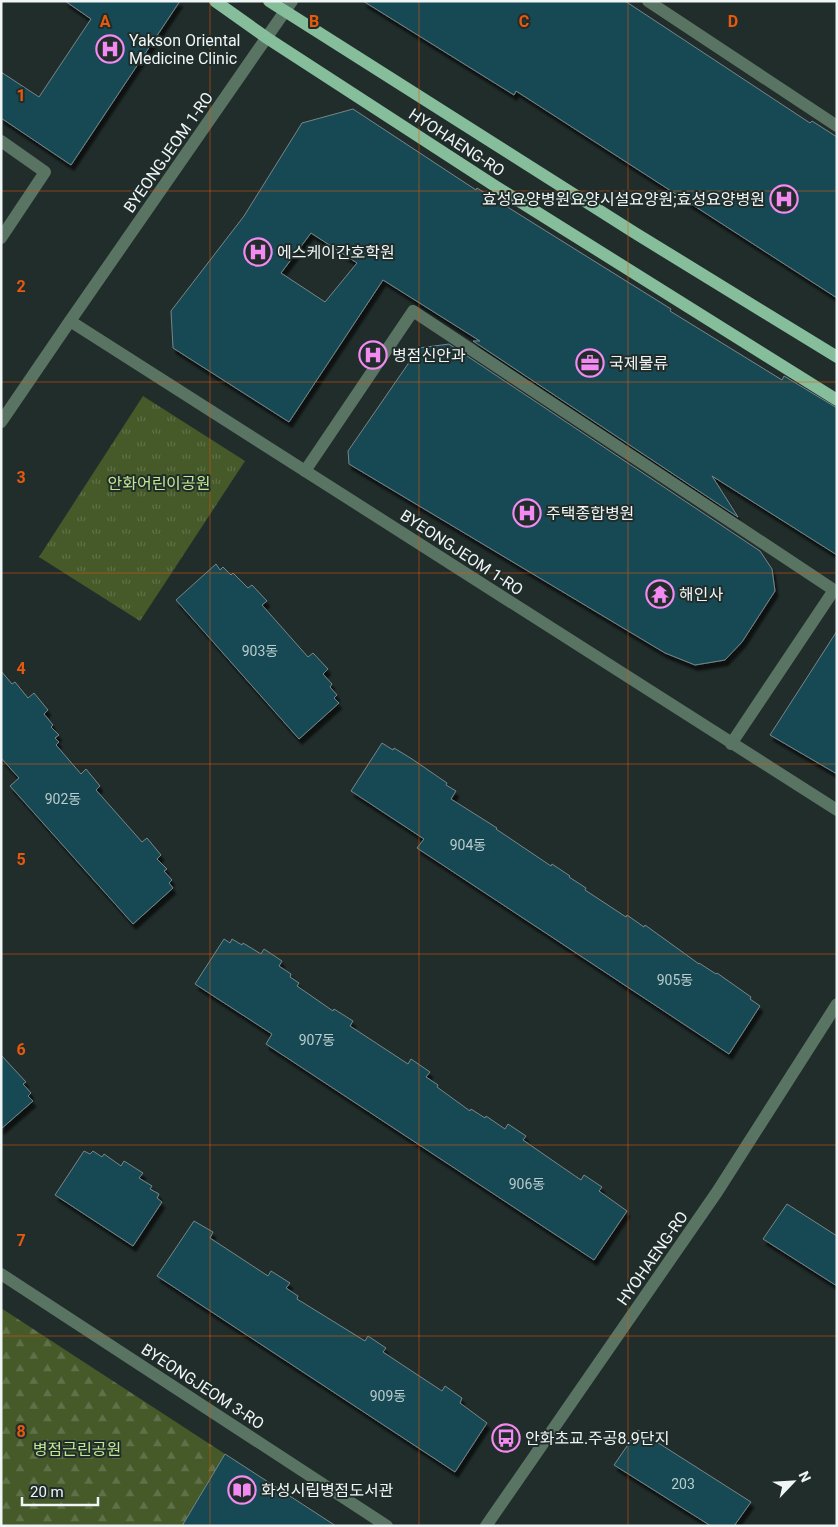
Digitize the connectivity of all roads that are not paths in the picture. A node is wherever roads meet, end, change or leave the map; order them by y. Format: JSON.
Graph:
{"nodes":[{"id":1,"x":215,"y":1,"type":"edge"},
{"id":2,"x":269,"y":1,"type":"edge"},
{"id":3,"x":648,"y":1,"type":"edge"},
{"id":4,"x":288,"y":7,"type":"edge"},
{"id":5,"x":267,"y":38,"type":"junction"},
{"id":6,"x":837,"y":126,"type":"edge"},
{"id":7,"x":1,"y":141,"type":"edge"},
{"id":8,"x":1,"y":238,"type":"edge"},
{"id":9,"x":70,"y":320,"type":"junction"},
{"id":10,"x":837,"y":357,"type":"edge"},
{"id":11,"x":837,"y":400,"type":"edge"},
{"id":12,"x":1,"y":422,"type":"edge"},
{"id":13,"x":305,"y":471,"type":"junction"},
{"id":14,"x":835,"y":591,"type":"edge"},
{"id":15,"x":731,"y":744,"type":"junction"},
{"id":16,"x":837,"y":810,"type":"edge"},
{"id":17,"x":837,"y":1004,"type":"edge"},
{"id":18,"x":1,"y":1274,"type":"edge"},
{"id":19,"x":387,"y":1526,"type":"edge"},
{"id":20,"x":486,"y":1526,"type":"edge"}],
"edges":[{"from":1,"to":5,"type":"main road","name":"HYOHAENG-RO"},
{"from":2,"to":4,"type":"main road","name":"HYOHAENG-RO"},
{"from":3,"to":6,"type":"street"},
{"from":4,"to":5,"type":"street","name":"BYEONGJEOM 1-RO"},
{"from":4,"to":10,"type":"main road","name":"HYOHAENG-RO"},
{"from":5,"to":9,"type":"street","name":"BYEONGJEOM 1-RO"},
{"from":5,"to":11,"type":"main road","name":"HYOHAENG-RO"},
{"from":7,"to":8,"type":"street"},
{"from":9,"to":12,"type":"street","name":"BYEONGJEOM 1-RO"},
{"from":9,"to":13,"type":"street","name":"BYEONGJEOM 1-RO"},
{"from":13,"to":14,"type":"street"},
{"from":13,"to":15,"type":"street","name":"BYEONGJEOM 1-RO"},
{"from":14,"to":15,"type":"street"},
{"from":15,"to":16,"type":"street","name":"BYEONGJEOM 1-RO"},
{"from":17,"to":20,"type":"street","name":"HYOHAENG-RO"},
{"from":18,"to":19,"type":"street","name":"BYEONGJEOM 3-RO"}]}
